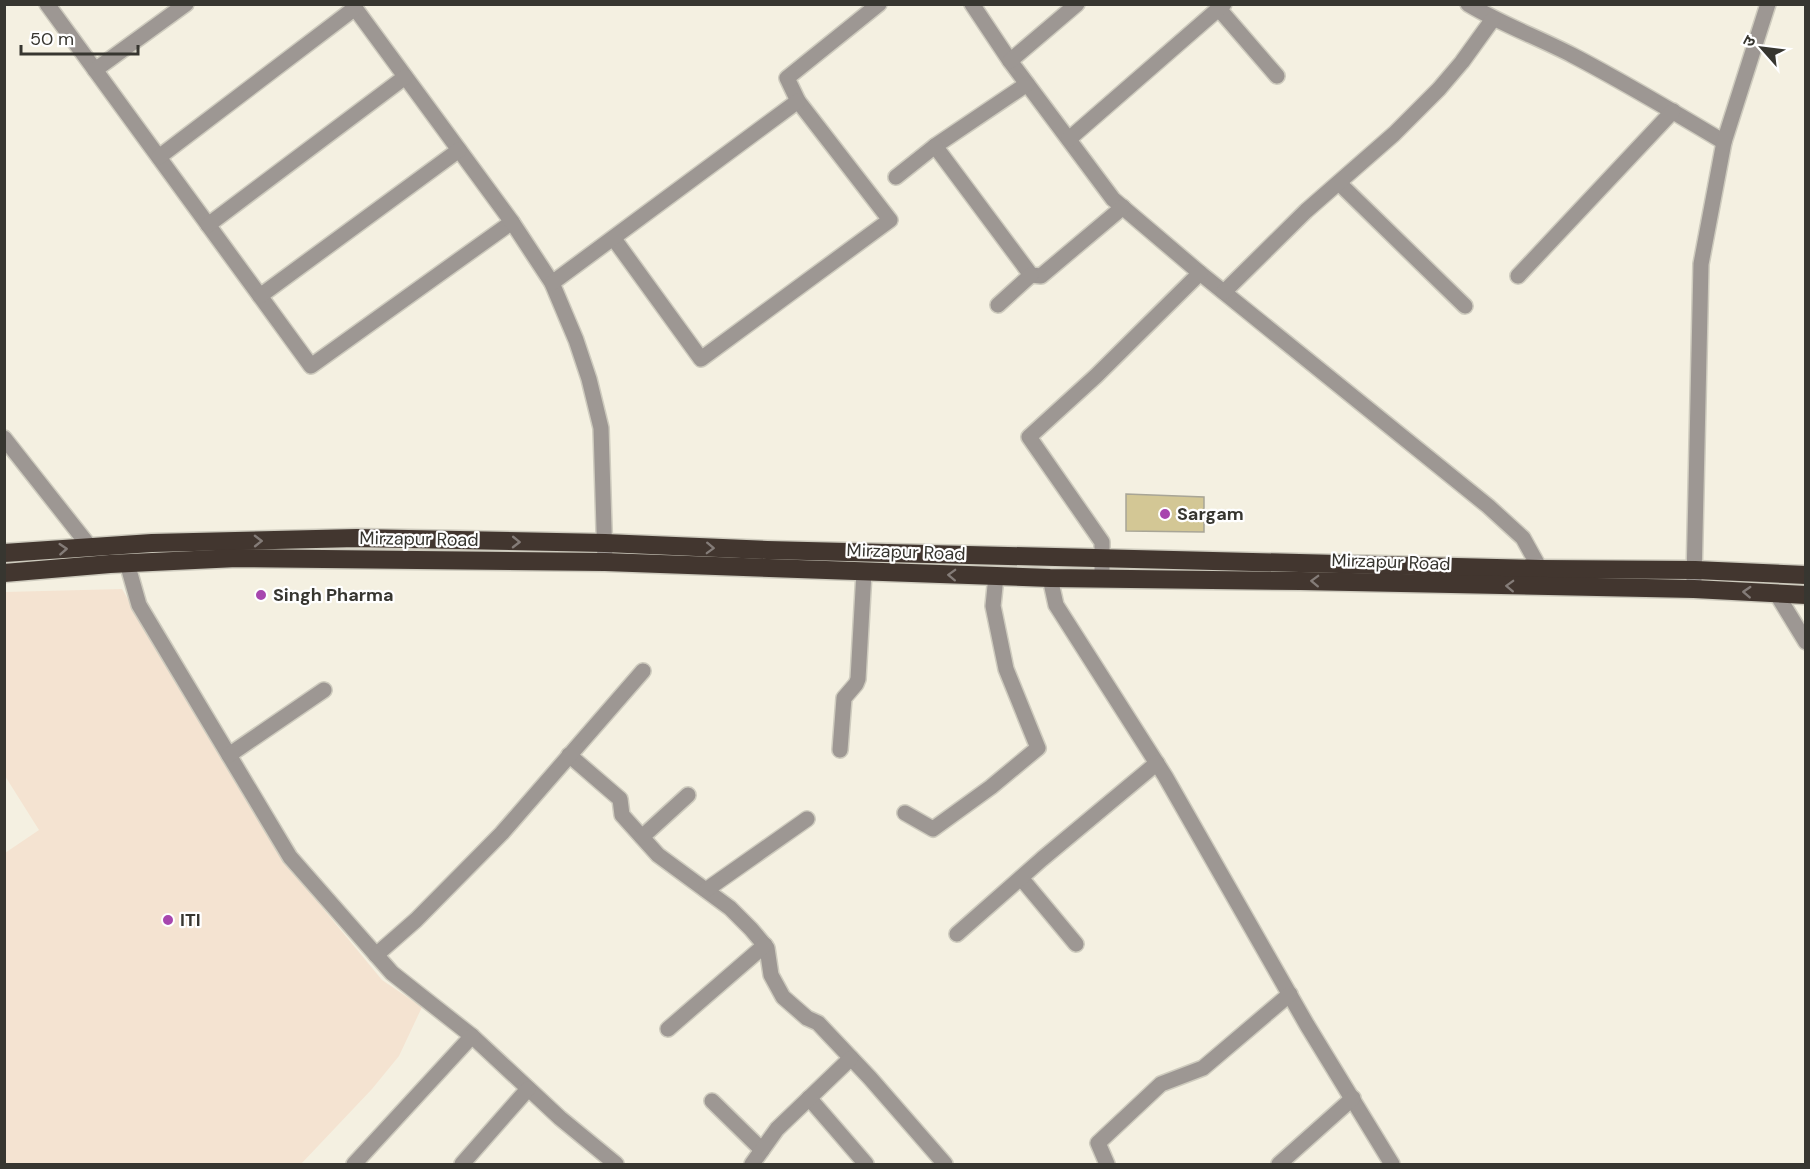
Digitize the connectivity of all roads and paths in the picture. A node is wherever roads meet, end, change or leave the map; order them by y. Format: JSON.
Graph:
{"nodes":[{"id":1,"x":47,"y":4,"type":"edge"},
{"id":2,"x":186,"y":4,"type":"edge"},
{"id":3,"x":879,"y":4,"type":"edge"},
{"id":4,"x":972,"y":4,"type":"edge"},
{"id":5,"x":1077,"y":4,"type":"edge"},
{"id":6,"x":1468,"y":4,"type":"edge"},
{"id":7,"x":1768,"y":4,"type":"edge"},
{"id":8,"x":353,"y":6,"type":"edge"},
{"id":9,"x":1222,"y":7,"type":"edge"},
{"id":10,"x":1493,"y":19,"type":"junction"},
{"id":11,"x":1010,"y":61,"type":"junction"},
{"id":12,"x":95,"y":70,"type":"junction"},
{"id":13,"x":1276,"y":76,"type":"dead end"},
{"id":14,"x":405,"y":77,"type":"junction"},
{"id":15,"x":1027,"y":84,"type":"junction"},
{"id":16,"x":798,"y":101,"type":"junction"},
{"id":17,"x":1673,"y":111,"type":"junction"},
{"id":18,"x":1069,"y":140,"type":"junction"},
{"id":19,"x":1724,"y":142,"type":"junction"},
{"id":20,"x":935,"y":146,"type":"junction"},
{"id":21,"x":459,"y":150,"type":"junction"},
{"id":22,"x":159,"y":157,"type":"junction"},
{"id":23,"x":896,"y":177,"type":"dead end"},
{"id":24,"x":1339,"y":183,"type":"junction"},
{"id":25,"x":1123,"y":207,"type":"junction"},
{"id":26,"x":512,"y":222,"type":"junction"},
{"id":27,"x":208,"y":225,"type":"junction"},
{"id":28,"x":614,"y":239,"type":"junction"},
{"id":29,"x":1200,"y":273,"type":"junction"},
{"id":30,"x":1031,"y":275,"type":"junction"},
{"id":31,"x":1518,"y":276,"type":"dead end"},
{"id":32,"x":552,"y":283,"type":"junction"},
{"id":33,"x":1224,"y":292,"type":"junction"},
{"id":34,"x":260,"y":296,"type":"junction"},
{"id":35,"x":998,"y":305,"type":"dead end"},
{"id":36,"x":1465,"y":306,"type":"dead end"},
{"id":37,"x":4,"y":438,"type":"edge"},
{"id":38,"x":605,"y":543,"type":"junction"},
{"id":39,"x":90,"y":547,"type":"junction"},
{"id":40,"x":4,"y":553,"type":"edge"},
{"id":41,"x":1103,"y":558,"type":"junction"},
{"id":42,"x":605,"y":562,"type":"junction"},
{"id":43,"x":127,"y":563,"type":"junction"},
{"id":44,"x":1541,"y":569,"type":"junction"},
{"id":45,"x":1695,"y":570,"type":"junction"},
{"id":46,"x":864,"y":572,"type":"junction"},
{"id":47,"x":4,"y":573,"type":"edge"},
{"id":48,"x":1806,"y":575,"type":"edge"},
{"id":49,"x":996,"y":576,"type":"junction"},
{"id":50,"x":1050,"y":578,"type":"junction"},
{"id":51,"x":1102,"y":578,"type":"junction"},
{"id":52,"x":1547,"y":587,"type":"junction"},
{"id":53,"x":1694,"y":589,"type":"junction"},
{"id":54,"x":1776,"y":593,"type":"junction"},
{"id":55,"x":1806,"y":595,"type":"edge"},
{"id":56,"x":1806,"y":642,"type":"edge"},
{"id":57,"x":643,"y":671,"type":"dead end"},
{"id":58,"x":324,"y":690,"type":"dead end"},
{"id":59,"x":840,"y":750,"type":"dead end"},
{"id":60,"x":229,"y":755,"type":"junction"},
{"id":61,"x":569,"y":755,"type":"junction"},
{"id":62,"x":1157,"y":763,"type":"junction"},
{"id":63,"x":688,"y":795,"type":"dead end"},
{"id":64,"x":905,"y":813,"type":"dead end"},
{"id":65,"x":807,"y":819,"type":"dead end"},
{"id":66,"x":642,"y":837,"type":"junction"},
{"id":67,"x":1021,"y":878,"type":"junction"},
{"id":68,"x":706,"y":890,"type":"junction"},
{"id":69,"x":957,"y":934,"type":"dead end"},
{"id":70,"x":1076,"y":944,"type":"dead end"},
{"id":71,"x":765,"y":945,"type":"junction"},
{"id":72,"x":376,"y":955,"type":"junction"},
{"id":73,"x":1290,"y":994,"type":"junction"},
{"id":74,"x":668,"y":1029,"type":"dead end"},
{"id":75,"x":472,"y":1036,"type":"junction"},
{"id":76,"x":851,"y":1058,"type":"junction"},
{"id":77,"x":528,"y":1089,"type":"junction"},
{"id":78,"x":809,"y":1098,"type":"junction"},
{"id":79,"x":1353,"y":1098,"type":"junction"},
{"id":80,"x":712,"y":1101,"type":"dead end"},
{"id":81,"x":762,"y":1150,"type":"junction"},
{"id":82,"x":354,"y":1164,"type":"edge"},
{"id":83,"x":462,"y":1164,"type":"edge"},
{"id":84,"x":616,"y":1164,"type":"edge"},
{"id":85,"x":752,"y":1164,"type":"edge"},
{"id":86,"x":866,"y":1164,"type":"edge"},
{"id":87,"x":945,"y":1164,"type":"edge"},
{"id":88,"x":1107,"y":1164,"type":"edge"},
{"id":89,"x":1279,"y":1164,"type":"edge"},
{"id":90,"x":1392,"y":1164,"type":"edge"}],
"edges":[{"from":1,"to":12,"type":"street"},
{"from":2,"to":12,"type":"street"},
{"from":3,"to":16,"type":"street"},
{"from":4,"to":11,"type":"street"},
{"from":5,"to":11,"type":"street"},
{"from":6,"to":10,"type":"street"},
{"from":7,"to":19,"type":"street"},
{"from":8,"to":14,"type":"street"},
{"from":8,"to":22,"type":"street"},
{"from":9,"to":13,"type":"street"},
{"from":9,"to":18,"type":"street"},
{"from":10,"to":17,"type":"street"},
{"from":10,"to":24,"type":"street"},
{"from":11,"to":15,"type":"street"},
{"from":12,"to":22,"type":"street"},
{"from":14,"to":21,"type":"street"},
{"from":14,"to":27,"type":"street"},
{"from":15,"to":18,"type":"street"},
{"from":15,"to":20,"type":"street"},
{"from":16,"to":28,"type":"street"},
{"from":16,"to":28,"type":"street"},
{"from":17,"to":19,"type":"street"},
{"from":17,"to":31,"type":"street"},
{"from":18,"to":25,"type":"street"},
{"from":19,"to":45,"type":"street"},
{"from":20,"to":23,"type":"street"},
{"from":20,"to":30,"type":"street"},
{"from":21,"to":26,"type":"street"},
{"from":21,"to":34,"type":"street"},
{"from":22,"to":27,"type":"street"},
{"from":24,"to":33,"type":"street"},
{"from":24,"to":36,"type":"street"},
{"from":25,"to":29,"type":"street"},
{"from":25,"to":30,"type":"street"},
{"from":26,"to":32,"type":"street"},
{"from":26,"to":34,"type":"street"},
{"from":27,"to":34,"type":"street"},
{"from":28,"to":32,"type":"street"},
{"from":29,"to":33,"type":"street"},
{"from":29,"to":41,"type":"street"},
{"from":30,"to":35,"type":"street"},
{"from":32,"to":38,"type":"street"},
{"from":33,"to":44,"type":"street"},
{"from":37,"to":39,"type":"street"},
{"from":39,"to":38,"type":"highway","name":"Mirzapur Road","one_way":true},
{"from":38,"to":41,"type":"highway","name":"Mirzapur Road","one_way":true},
{"from":38,"to":42,"type":"street"},
{"from":40,"to":39,"type":"highway","name":"Mirzapur Road","one_way":true},
{"from":41,"to":44,"type":"highway","name":"Mirzapur Road"},
{"from":41,"to":51,"type":"street"},
{"from":42,"to":43,"type":"highway","name":"Mirzapur Road"},
{"from":42,"to":46,"type":"highway","name":"Mirzapur Road"},
{"from":43,"to":47,"type":"highway","name":"Mirzapur Road"},
{"from":43,"to":60,"type":"street"},
{"from":44,"to":45,"type":"highway","name":"Mirzapur Road"},
{"from":44,"to":52,"type":"street"},
{"from":45,"to":48,"type":"highway","name":"Mirzapur Road"},
{"from":45,"to":53,"type":"street"},
{"from":49,"to":46,"type":"highway","name":"Mirzapur Road","one_way":true},
{"from":46,"to":59,"type":"street"},
{"from":49,"to":50,"type":"highway","name":"Mirzapur Road"},
{"from":49,"to":64,"type":"street"},
{"from":50,"to":51,"type":"highway","name":"Mirzapur Road"},
{"from":50,"to":62,"type":"street"},
{"from":52,"to":51,"type":"highway","name":"Mirzapur Road","one_way":true},
{"from":52,"to":53,"type":"highway","name":"Mirzapur Road"},
{"from":54,"to":53,"type":"highway","name":"Mirzapur Road","one_way":true},
{"from":54,"to":55,"type":"highway","name":"Mirzapur Road"},
{"from":54,"to":56,"type":"street"},
{"from":57,"to":61,"type":"street"},
{"from":58,"to":60,"type":"street"},
{"from":60,"to":72,"type":"street"},
{"from":61,"to":66,"type":"street"},
{"from":61,"to":72,"type":"street"},
{"from":62,"to":67,"type":"street"},
{"from":62,"to":73,"type":"street"},
{"from":63,"to":66,"type":"street"},
{"from":65,"to":68,"type":"street"},
{"from":66,"to":68,"type":"street"},
{"from":67,"to":69,"type":"street"},
{"from":67,"to":70,"type":"street"},
{"from":68,"to":71,"type":"street"},
{"from":71,"to":74,"type":"street"},
{"from":71,"to":76,"type":"street"},
{"from":72,"to":75,"type":"street"},
{"from":73,"to":79,"type":"street"},
{"from":73,"to":88,"type":"street"},
{"from":75,"to":77,"type":"street"},
{"from":75,"to":82,"type":"street"},
{"from":76,"to":78,"type":"street"},
{"from":76,"to":87,"type":"street"},
{"from":77,"to":83,"type":"street"},
{"from":77,"to":84,"type":"street"},
{"from":78,"to":81,"type":"street"},
{"from":78,"to":86,"type":"street"},
{"from":79,"to":89,"type":"street"},
{"from":79,"to":90,"type":"street"},
{"from":80,"to":81,"type":"street"},
{"from":81,"to":85,"type":"street"}]}
